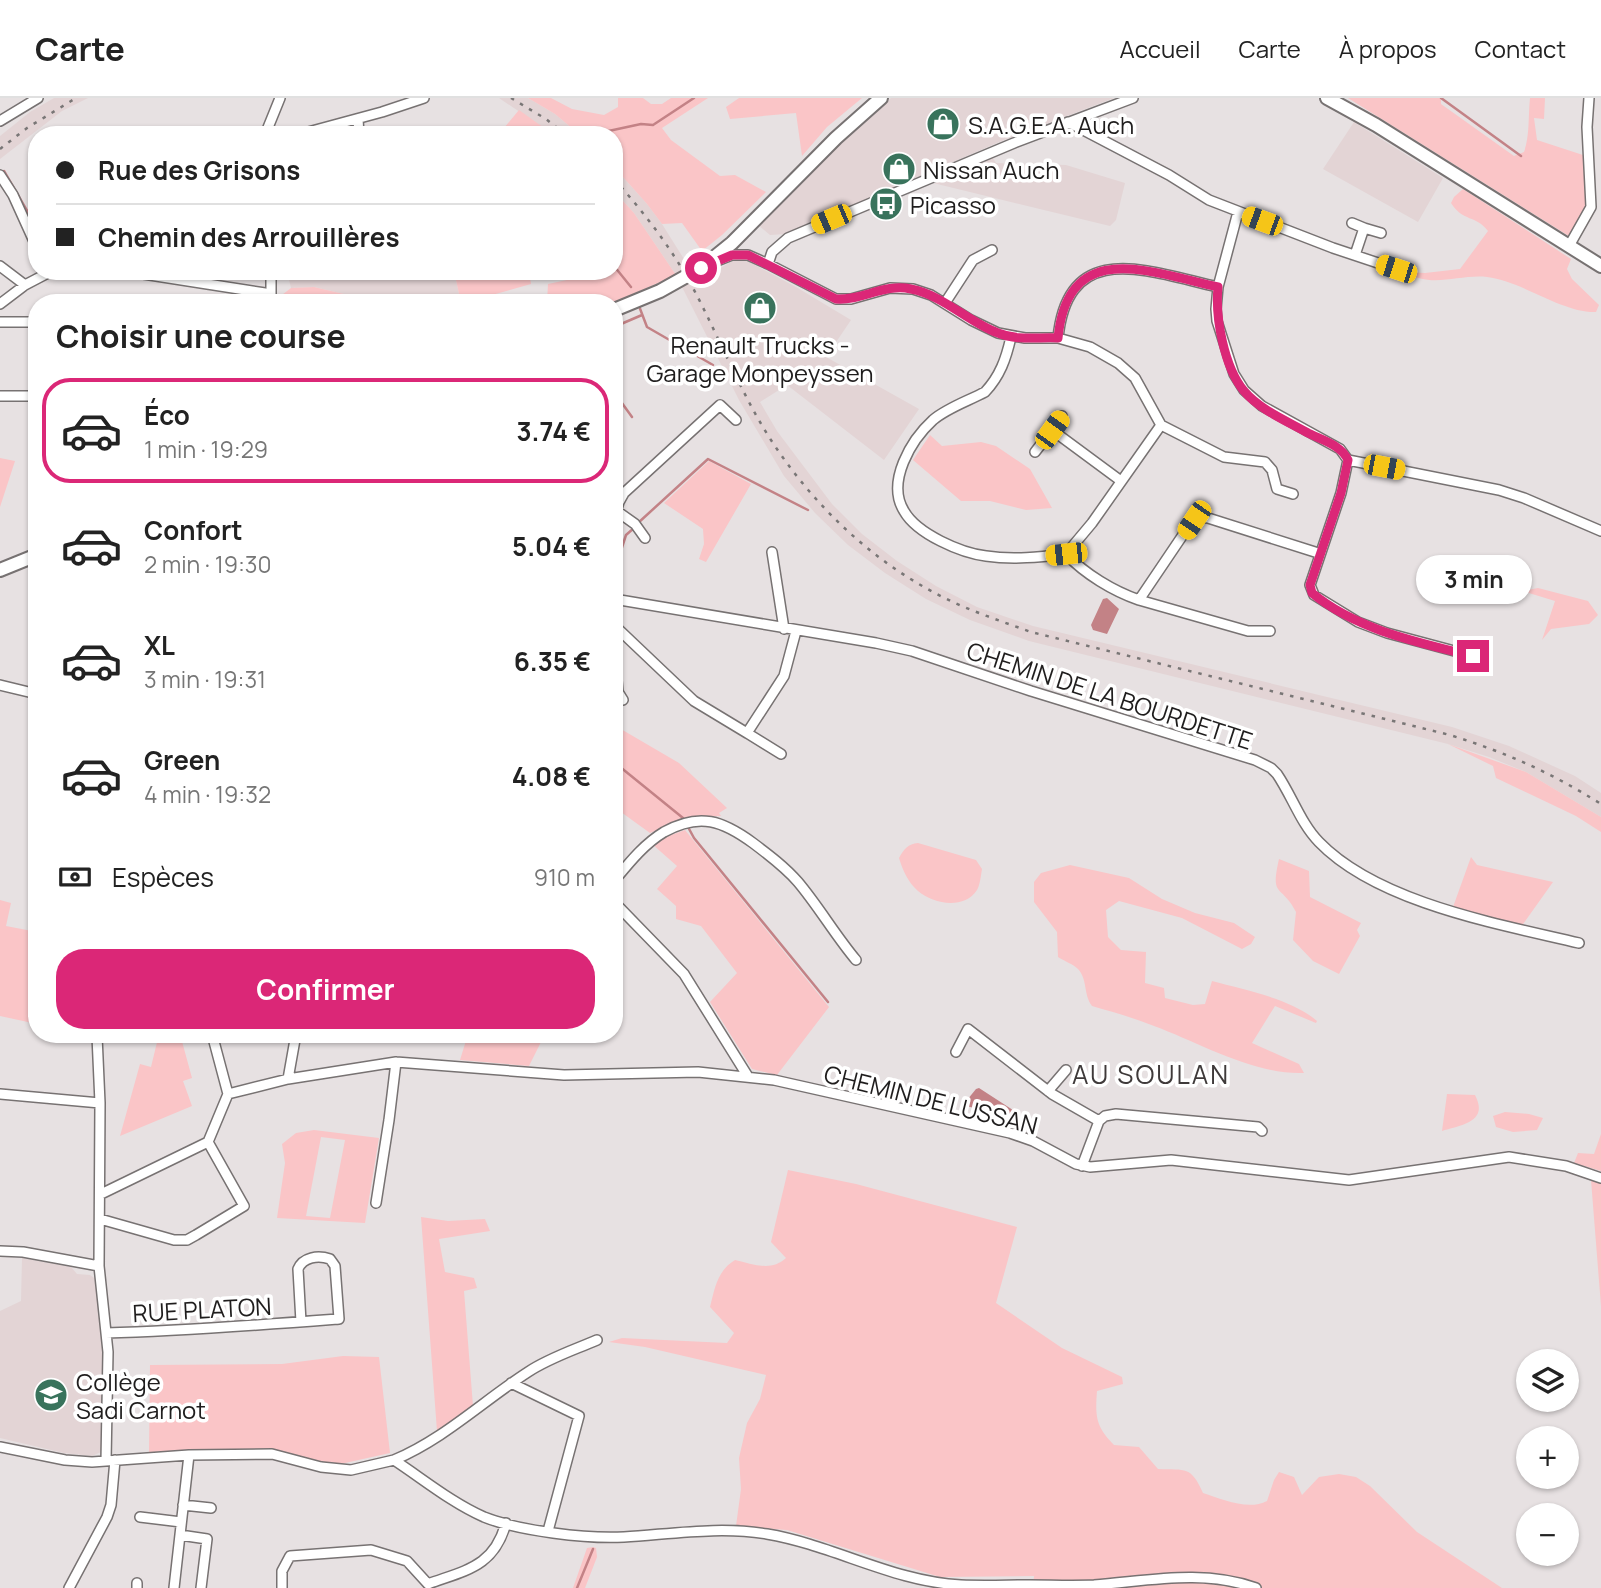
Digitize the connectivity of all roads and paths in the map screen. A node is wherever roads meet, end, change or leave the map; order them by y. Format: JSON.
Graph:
{"nodes":[{"id":1,"x":38,"y":98,"type":"edge"},
{"id":2,"x":280,"y":98,"type":"edge"},
{"id":3,"x":424,"y":98,"type":"edge"},
{"id":4,"x":881,"y":98,"type":"edge"},
{"id":5,"x":1133,"y":98,"type":"edge"},
{"id":6,"x":1327,"y":98,"type":"edge"},
{"id":7,"x":1588,"y":98,"type":"edge"},
{"id":8,"x":359,"y":119,"type":"junction"},
{"id":9,"x":0,"y":121,"type":"edge"},
{"id":10,"x":1068,"y":122,"type":"junction"},
{"id":11,"x":269,"y":126,"type":"edge"},
{"id":12,"x":332,"y":126,"type":"edge"},
{"id":13,"x":359,"y":126,"type":"edge"},
{"id":14,"x":0,"y":175,"type":"edge"},
{"id":15,"x":1238,"y":212,"type":"junction"},
{"id":16,"x":1352,"y":223,"type":"dead end"},
{"id":17,"x":28,"y":228,"type":"edge"},
{"id":18,"x":1364,"y":228,"type":"junction"},
{"id":19,"x":1381,"y":233,"type":"dead end"},
{"id":20,"x":1569,"y":246,"type":"junction"},
{"id":21,"x":992,"y":250,"type":"dead end"},
{"id":22,"x":1355,"y":255,"type":"junction"},
{"id":23,"x":768,"y":264,"type":"junction"},
{"id":24,"x":0,"y":266,"type":"edge"},
{"id":25,"x":1601,"y":266,"type":"edge"},
{"id":26,"x":701,"y":268,"type":"junction"},
{"id":27,"x":1396,"y":269,"type":"dead end"},
{"id":28,"x":34,"y":280,"type":"edge"},
{"id":29,"x":182,"y":280,"type":"edge"},
{"id":30,"x":26,"y":285,"type":"junction"},
{"id":31,"x":1218,"y":287,"type":"junction"},
{"id":32,"x":266,"y":294,"type":"edge"},
{"id":33,"x":945,"y":303,"type":"junction"},
{"id":34,"x":0,"y":304,"type":"edge"},
{"id":35,"x":623,"y":306,"type":"edge"},
{"id":36,"x":0,"y":322,"type":"edge"},
{"id":37,"x":28,"y":322,"type":"edge"},
{"id":38,"x":1011,"y":337,"type":"junction"},
{"id":39,"x":1058,"y":338,"type":"junction"},
{"id":40,"x":0,"y":396,"type":"edge"},
{"id":41,"x":28,"y":397,"type":"edge"},
{"id":42,"x":1062,"y":416,"type":"dead end"},
{"id":43,"x":736,"y":420,"type":"dead end"},
{"id":44,"x":1161,"y":425,"type":"junction"},
{"id":45,"x":1052,"y":430,"type":"junction"},
{"id":46,"x":1035,"y":452,"type":"dead end"},
{"id":47,"x":1348,"y":460,"type":"junction"},
{"id":48,"x":1121,"y":481,"type":"junction"},
{"id":49,"x":1293,"y":494,"type":"dead end"},
{"id":50,"x":623,"y":495,"type":"edge"},
{"id":51,"x":623,"y":517,"type":"edge"},
{"id":52,"x":1601,"y":531,"type":"edge"},
{"id":53,"x":645,"y":538,"type":"dead end"},
{"id":54,"x":772,"y":552,"type":"dead end"},
{"id":55,"x":1315,"y":552,"type":"dead end"},
{"id":56,"x":1066,"y":554,"type":"junction"},
{"id":57,"x":28,"y":559,"type":"edge"},
{"id":58,"x":0,"y":570,"type":"edge"},
{"id":59,"x":1139,"y":600,"type":"junction"},
{"id":60,"x":623,"y":601,"type":"edge"},
{"id":61,"x":784,"y":629,"type":"junction"},
{"id":62,"x":796,"y":631,"type":"junction"},
{"id":63,"x":1270,"y":631,"type":"dead end"},
{"id":64,"x":623,"y":634,"type":"edge"},
{"id":65,"x":1473,"y":656,"type":"dead end"},
{"id":66,"x":0,"y":685,"type":"edge"},
{"id":67,"x":28,"y":690,"type":"edge"},
{"id":68,"x":705,"y":708,"type":"junction"},
{"id":69,"x":698,"y":718,"type":"dead end"},
{"id":70,"x":747,"y":733,"type":"junction"},
{"id":71,"x":781,"y":754,"type":"dead end"},
{"id":72,"x":623,"y":871,"type":"edge"},
{"id":73,"x":624,"y":911,"type":"edge"},
{"id":74,"x":1579,"y":943,"type":"dead end"},
{"id":75,"x":856,"y":960,"type":"dead end"},
{"id":76,"x":97,"y":1043,"type":"edge"},
{"id":77,"x":214,"y":1043,"type":"edge"},
{"id":78,"x":294,"y":1043,"type":"edge"},
{"id":79,"x":956,"y":1052,"type":"dead end"},
{"id":80,"x":396,"y":1062,"type":"junction"},
{"id":81,"x":1066,"y":1070,"type":"dead end"},
{"id":82,"x":747,"y":1075,"type":"junction"},
{"id":83,"x":288,"y":1079,"type":"junction"},
{"id":84,"x":1048,"y":1091,"type":"junction"},
{"id":85,"x":0,"y":1094,"type":"edge"},
{"id":86,"x":228,"y":1094,"type":"junction"},
{"id":87,"x":100,"y":1103,"type":"junction"},
{"id":88,"x":1099,"y":1121,"type":"junction"},
{"id":89,"x":1262,"y":1131,"type":"dead end"},
{"id":90,"x":208,"y":1142,"type":"junction"},
{"id":91,"x":1082,"y":1166,"type":"junction"},
{"id":92,"x":1601,"y":1178,"type":"edge"},
{"id":93,"x":101,"y":1194,"type":"junction"},
{"id":94,"x":376,"y":1203,"type":"dead end"},
{"id":95,"x":100,"y":1219,"type":"junction"},
{"id":96,"x":0,"y":1251,"type":"edge"},
{"id":97,"x":100,"y":1266,"type":"junction"},
{"id":98,"x":301,"y":1322,"type":"junction"},
{"id":99,"x":106,"y":1333,"type":"junction"},
{"id":100,"x":597,"y":1340,"type":"dead end"},
{"id":101,"x":511,"y":1383,"type":"junction"},
{"id":102,"x":0,"y":1447,"type":"edge"},
{"id":103,"x":189,"y":1455,"type":"junction"},
{"id":104,"x":111,"y":1460,"type":"junction"},
{"id":105,"x":394,"y":1460,"type":"junction"},
{"id":106,"x":183,"y":1505,"type":"junction"},
{"id":107,"x":211,"y":1508,"type":"dead end"},
{"id":108,"x":140,"y":1517,"type":"dead end"},
{"id":109,"x":181,"y":1522,"type":"junction"},
{"id":110,"x":506,"y":1523,"type":"junction"},
{"id":111,"x":548,"y":1531,"type":"junction"},
{"id":112,"x":180,"y":1535,"type":"junction"},
{"id":113,"x":426,"y":1586,"type":"edge"},
{"id":114,"x":69,"y":1588,"type":"edge"},
{"id":115,"x":174,"y":1588,"type":"edge"},
{"id":116,"x":201,"y":1588,"type":"edge"},
{"id":117,"x":282,"y":1588,"type":"edge"},
{"id":118,"x":1256,"y":1588,"type":"edge"}],
"edges":[{"from":1,"to":9,"type":"street"},
{"from":2,"to":11,"type":"street"},
{"from":3,"to":8,"type":"street"},
{"from":4,"to":26,"type":"main road"},
{"from":5,"to":10,"type":"street"},
{"from":6,"to":20,"type":"main road"},
{"from":7,"to":20,"type":"street"},
{"from":8,"to":12,"type":"street"},
{"from":8,"to":13,"type":"street"},
{"from":10,"to":15,"type":"street"},
{"from":10,"to":23,"type":"street"},
{"from":14,"to":17,"type":"street"},
{"from":15,"to":22,"type":"street"},
{"from":15,"to":31,"type":"street"},
{"from":16,"to":18,"type":"street"},
{"from":18,"to":19,"type":"street"},
{"from":18,"to":22,"type":"street"},
{"from":20,"to":25,"type":"main road"},
{"from":21,"to":33,"type":"street"},
{"from":22,"to":27,"type":"street"},
{"from":23,"to":26,"type":"street"},
{"from":23,"to":33,"type":"street"},
{"from":24,"to":30,"type":"street"},
{"from":26,"to":35,"type":"main road"},
{"from":28,"to":30,"type":"street"},
{"from":29,"to":32,"type":"street"},
{"from":30,"to":34,"type":"street"},
{"from":31,"to":39,"type":"street"},
{"from":31,"to":47,"type":"street"},
{"from":33,"to":38,"type":"street"},
{"from":36,"to":37,"type":"street"},
{"from":38,"to":39,"type":"street"},
{"from":38,"to":56,"type":"street"},
{"from":39,"to":44,"type":"street"},
{"from":40,"to":41,"type":"street"},
{"from":42,"to":45,"type":"street"},
{"from":43,"to":50,"type":"street"},
{"from":44,"to":48,"type":"street"},
{"from":44,"to":49,"type":"street"},
{"from":45,"to":46,"type":"street"},
{"from":45,"to":48,"type":"street"},
{"from":47,"to":52,"type":"street"},
{"from":47,"to":65,"type":"street"},
{"from":48,"to":56,"type":"street"},
{"from":51,"to":53,"type":"street"},
{"from":54,"to":61,"type":"street"},
{"from":55,"to":59,"type":"street"},
{"from":56,"to":59,"type":"street"},
{"from":57,"to":58,"type":"main road"},
{"from":59,"to":63,"type":"street"},
{"from":60,"to":61,"type":"street","name":"CHEMIN DE LA BOURDETTE"},
{"from":61,"to":62,"type":"street","name":"CHEMIN DE LA BOURDETTE"},
{"from":62,"to":70,"type":"street"},
{"from":62,"to":74,"type":"street","name":"CHEMIN DE LA BOURDETTE"},
{"from":64,"to":68,"type":"street"},
{"from":66,"to":67,"type":"street"},
{"from":68,"to":69,"type":"street"},
{"from":68,"to":70,"type":"street"},
{"from":70,"to":71,"type":"street"},
{"from":72,"to":75,"type":"street"},
{"from":73,"to":82,"type":"street"},
{"from":76,"to":87,"type":"street"},
{"from":77,"to":86,"type":"street"},
{"from":78,"to":83,"type":"street"},
{"from":79,"to":84,"type":"street"},
{"from":80,"to":82,"type":"street","name":"CHEMIN DE LUSSAN"},
{"from":80,"to":83,"type":"street","name":"CHEMIN DE LUSSAN"},
{"from":80,"to":94,"type":"street"},
{"from":81,"to":84,"type":"street"},
{"from":82,"to":91,"type":"street","name":"CHEMIN DE LUSSAN"},
{"from":83,"to":86,"type":"street","name":"CHEMIN DE LUSSAN"},
{"from":84,"to":88,"type":"street"},
{"from":85,"to":87,"type":"street"},
{"from":86,"to":90,"type":"street"},
{"from":87,"to":93,"type":"street"},
{"from":88,"to":89,"type":"street"},
{"from":88,"to":91,"type":"street"},
{"from":90,"to":93,"type":"street"},
{"from":90,"to":95,"type":"street"},
{"from":91,"to":92,"type":"street","name":"CHEMIN DE LUSSAN"},
{"from":93,"to":95,"type":"street"},
{"from":95,"to":97,"type":"street"},
{"from":96,"to":97,"type":"street"},
{"from":97,"to":99,"type":"street"},
{"from":98,"to":98,"type":"street","name":"RUE PLATON"},
{"from":98,"to":99,"type":"street","name":"RUE PLATON"},
{"from":99,"to":104,"type":"street"},
{"from":100,"to":101,"type":"street"},
{"from":101,"to":105,"type":"street"},
{"from":101,"to":111,"type":"street"},
{"from":102,"to":104,"type":"street"},
{"from":103,"to":104,"type":"street"},
{"from":103,"to":105,"type":"street"},
{"from":103,"to":106,"type":"street"},
{"from":104,"to":114,"type":"street"},
{"from":105,"to":110,"type":"street"},
{"from":106,"to":107,"type":"street"},
{"from":106,"to":109,"type":"street"},
{"from":108,"to":109,"type":"street"},
{"from":109,"to":112,"type":"street"},
{"from":110,"to":111,"type":"street"},
{"from":110,"to":113,"type":"street"},
{"from":111,"to":118,"type":"street"},
{"from":112,"to":115,"type":"street"},
{"from":112,"to":116,"type":"street"},
{"from":113,"to":117,"type":"street"}]}
